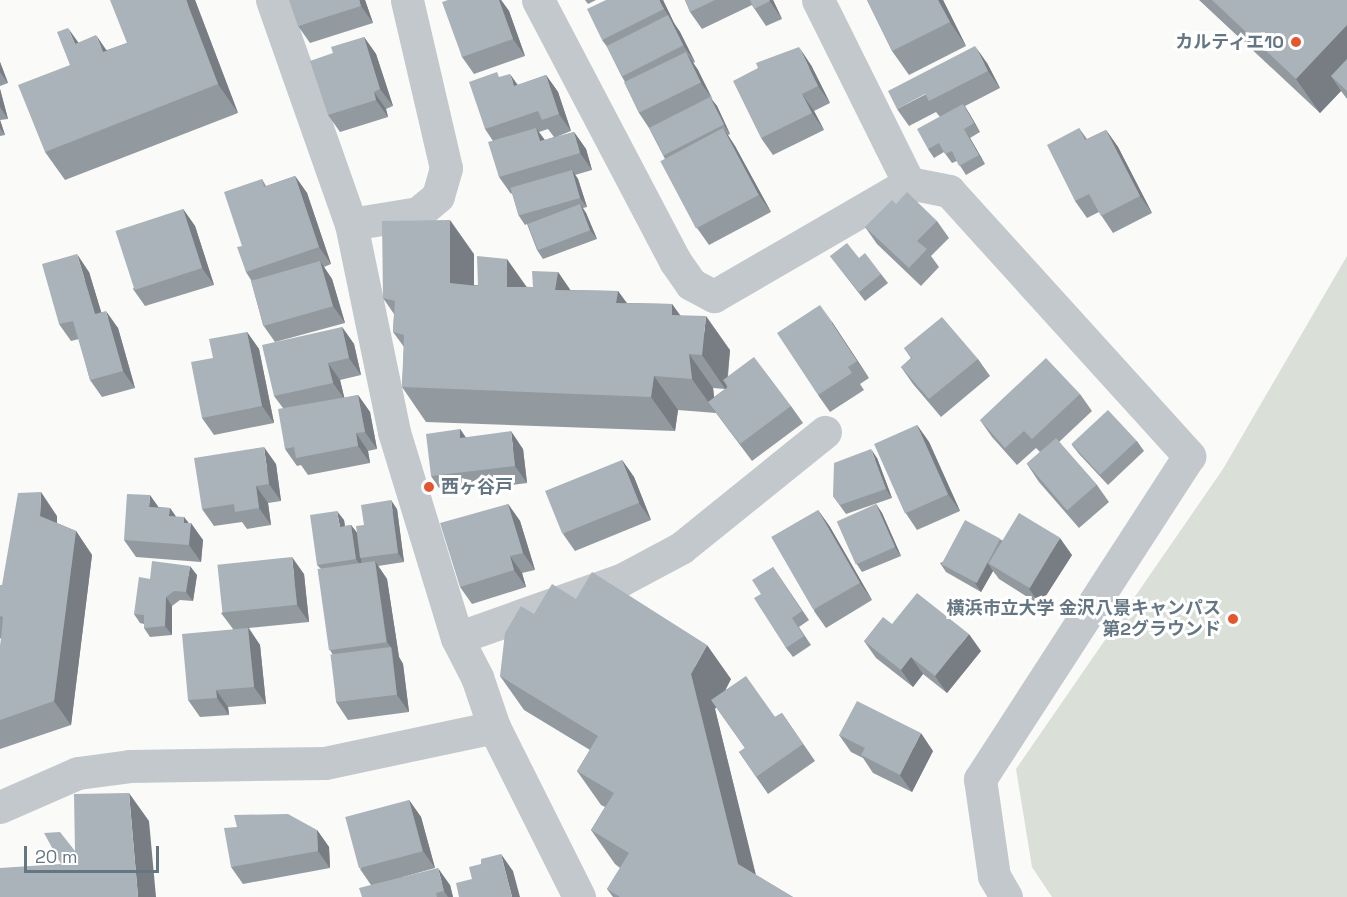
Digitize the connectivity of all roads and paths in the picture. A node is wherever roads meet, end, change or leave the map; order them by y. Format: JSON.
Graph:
{"nodes":[{"id":1,"x":272,"y":0,"type":"edge"},
{"id":2,"x":407,"y":0,"type":"edge"},
{"id":3,"x":538,"y":0,"type":"edge"},
{"id":4,"x":818,"y":0,"type":"edge"},
{"id":5,"x":909,"y":183,"type":"junction"},
{"id":6,"x":351,"y":224,"type":"junction"},
{"id":7,"x":825,"y":432,"type":"dead end"},
{"id":8,"x":456,"y":638,"type":"junction"},
{"id":9,"x":494,"y":728,"type":"junction"},
{"id":10,"x":0,"y":807,"type":"edge"},
{"id":11,"x":579,"y":897,"type":"edge"},
{"id":12,"x":1006,"y":897,"type":"edge"}],
"edges":[{"from":1,"to":6,"type":"street"},
{"from":2,"to":6,"type":"street"},
{"from":3,"to":5,"type":"street"},
{"from":4,"to":5,"type":"street"},
{"from":5,"to":12,"type":"street"},
{"from":6,"to":8,"type":"street"},
{"from":7,"to":8,"type":"street"},
{"from":8,"to":9,"type":"street"},
{"from":9,"to":10,"type":"street"},
{"from":9,"to":11,"type":"street"}]}
